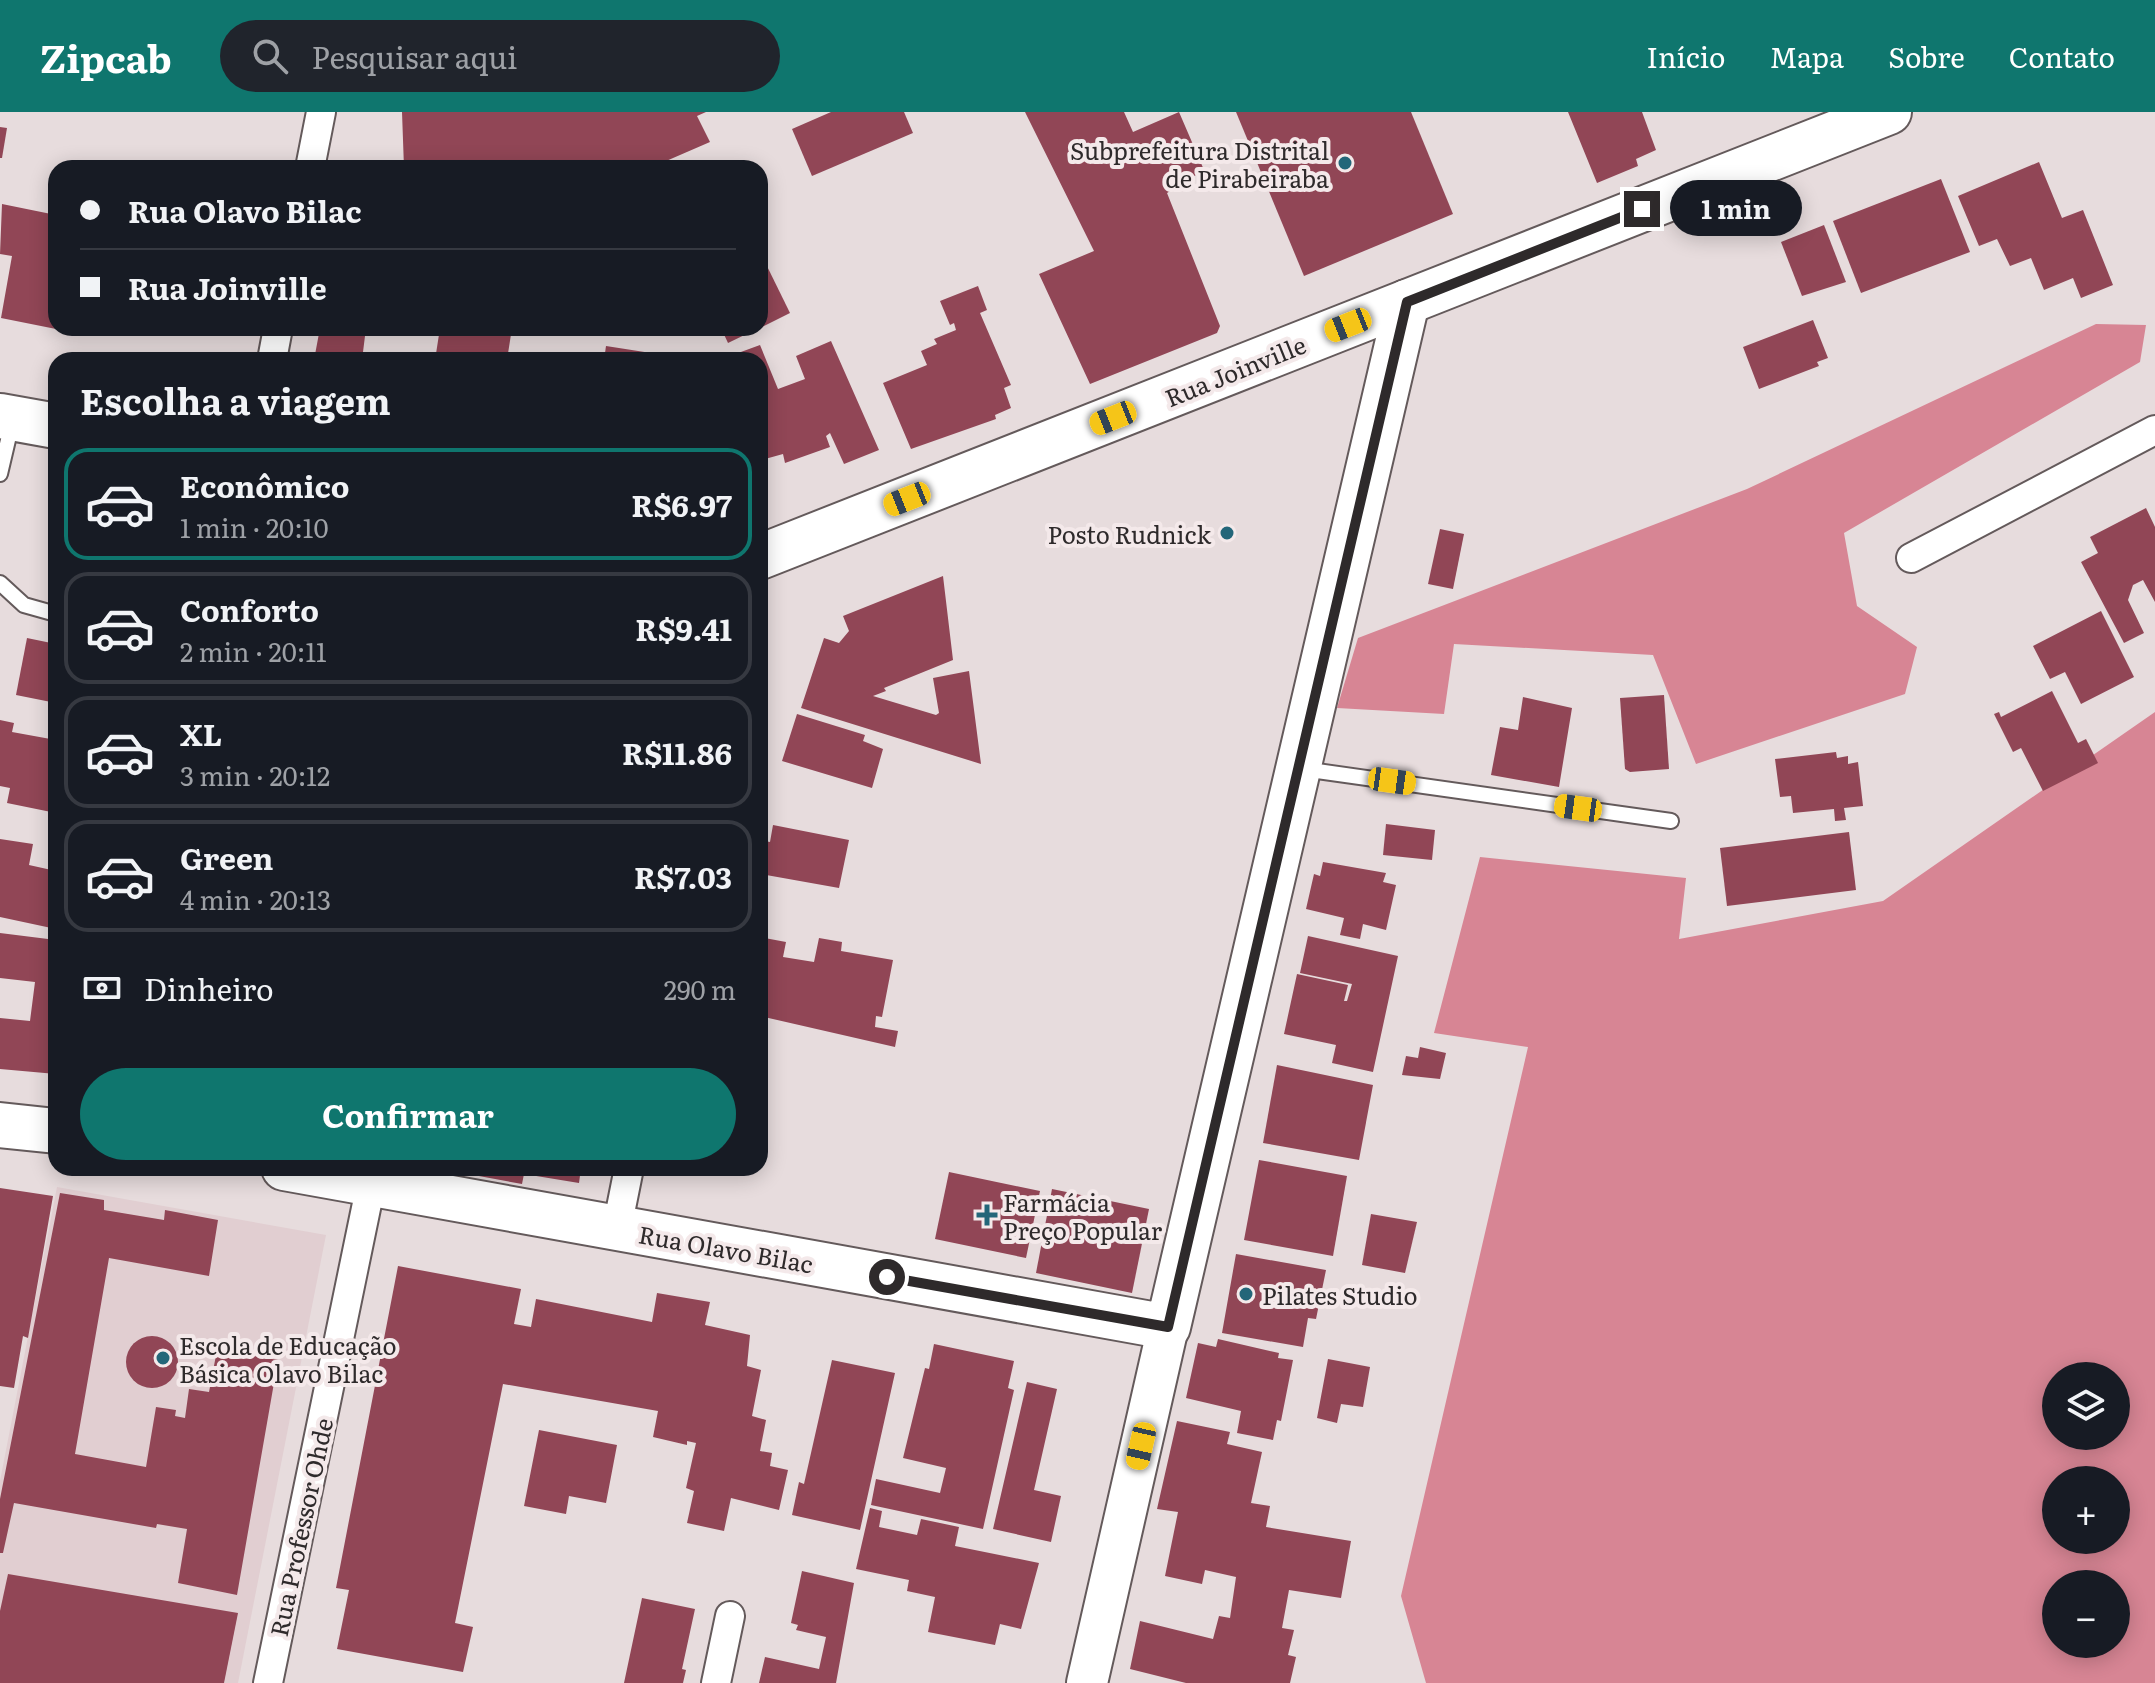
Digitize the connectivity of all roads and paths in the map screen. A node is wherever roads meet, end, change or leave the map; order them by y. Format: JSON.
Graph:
{"nodes":[{"id":1,"x":321,"y":112,"type":"edge"},
{"id":2,"x":1889,"y":112,"type":"edge"},
{"id":3,"x":1841,"y":121,"type":"edge"},
{"id":4,"x":312,"y":160,"type":"edge"},
{"id":5,"x":1407,"y":302,"type":"junction"},
{"id":6,"x":6,"y":417,"type":"edge"},
{"id":7,"x":48,"y":425,"type":"edge"},
{"id":8,"x":2155,"y":430,"type":"edge"},
{"id":9,"x":0,"y":474,"type":"edge"},
{"id":10,"x":768,"y":554,"type":"edge"},
{"id":11,"x":1911,"y":558,"type":"dead end"},
{"id":12,"x":0,"y":583,"type":"edge"},
{"id":13,"x":48,"y":612,"type":"edge"},
{"id":14,"x":1299,"y":768,"type":"junction"},
{"id":15,"x":1671,"y":821,"type":"dead end"},
{"id":16,"x":0,"y":1125,"type":"edge"},
{"id":17,"x":48,"y":1130,"type":"edge"},
{"id":18,"x":328,"y":1176,"type":"edge"},
{"id":19,"x":627,"y":1176,"type":"edge"},
{"id":20,"x":371,"y":1184,"type":"junction"},
{"id":21,"x":617,"y":1228,"type":"junction"},
{"id":22,"x":1168,"y":1327,"type":"junction"},
{"id":23,"x":730,"y":1616,"type":"dead end"},
{"id":24,"x":268,"y":1683,"type":"edge"},
{"id":25,"x":716,"y":1683,"type":"edge"},
{"id":26,"x":1087,"y":1683,"type":"edge"}],
"edges":[{"from":1,"to":4,"type":"street"},
{"from":2,"to":3,"type":"main road","name":"Rua Joinville"},
{"from":3,"to":5,"type":"main road","name":"Rua Joinville"},
{"from":5,"to":10,"type":"main road","name":"Rua Joinville"},
{"from":5,"to":14,"type":"main road"},
{"from":6,"to":7,"type":"main road"},
{"from":6,"to":9,"type":"lane"},
{"from":8,"to":11,"type":"street"},
{"from":12,"to":13,"type":"lane"},
{"from":14,"to":15,"type":"lane"},
{"from":14,"to":22,"type":"main road"},
{"from":16,"to":17,"type":"main road"},
{"from":18,"to":20,"type":"main road","name":"Rua Olavo Bilac"},
{"from":19,"to":21,"type":"street"},
{"from":20,"to":21,"type":"main road","name":"Rua Olavo Bilac"},
{"from":20,"to":24,"type":"street","name":"Rua Professor Ohde"},
{"from":21,"to":22,"type":"main road","name":"Rua Olavo Bilac"},
{"from":22,"to":26,"type":"main road"},
{"from":23,"to":25,"type":"street"}]}
